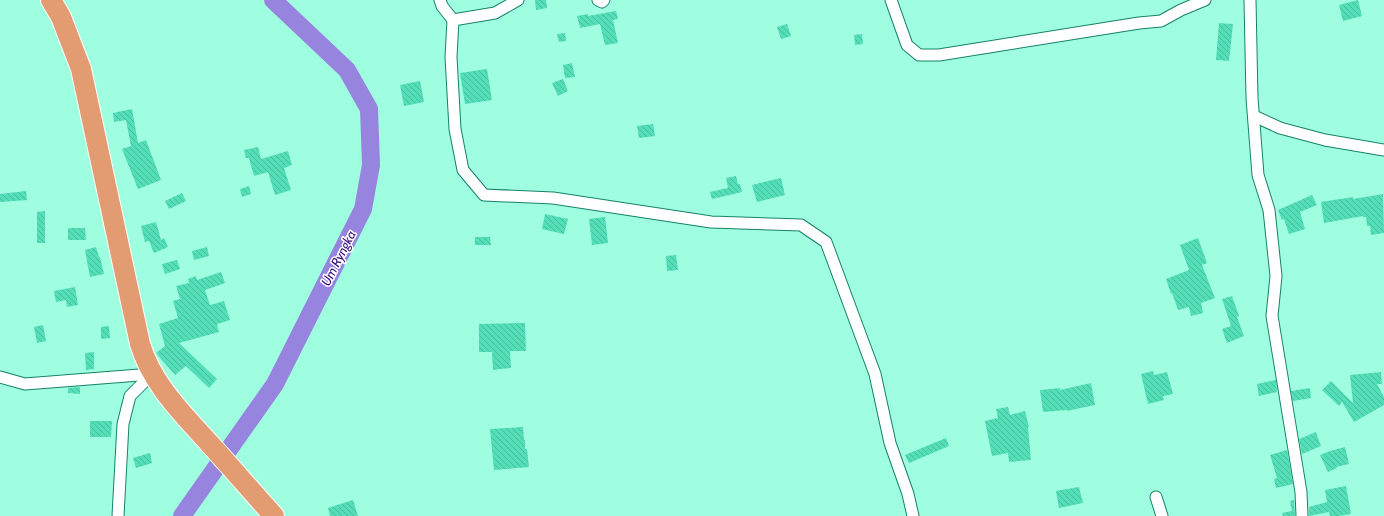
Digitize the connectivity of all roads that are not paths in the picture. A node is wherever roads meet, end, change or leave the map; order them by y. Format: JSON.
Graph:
{"nodes":[{"id":1,"x":51,"y":0,"type":"edge"},
{"id":2,"x":440,"y":0,"type":"edge"},
{"id":3,"x":518,"y":0,"type":"edge"},
{"id":4,"x":598,"y":0,"type":"edge"},
{"id":5,"x":604,"y":0,"type":"edge"},
{"id":6,"x":891,"y":0,"type":"edge"},
{"id":7,"x":1205,"y":0,"type":"edge"},
{"id":8,"x":1250,"y":0,"type":"edge"},
{"id":9,"x":453,"y":20,"type":"junction"},
{"id":10,"x":1254,"y":116,"type":"junction"},
{"id":11,"x":1384,"y":150,"type":"edge"},
{"id":12,"x":152,"y":374,"type":"junction"},
{"id":13,"x":0,"y":377,"type":"edge"},
{"id":14,"x":1156,"y":497,"type":"dead end"},
{"id":15,"x":270,"y":511,"type":"edge"},
{"id":16,"x":118,"y":516,"type":"edge"},
{"id":17,"x":913,"y":516,"type":"edge"},
{"id":18,"x":1162,"y":516,"type":"edge"},
{"id":19,"x":1302,"y":516,"type":"edge"}],
"edges":[{"from":1,"to":12,"type":"highway"},
{"from":2,"to":9,"type":"street"},
{"from":3,"to":9,"type":"street"},
{"from":4,"to":5,"type":"street"},
{"from":6,"to":7,"type":"street"},
{"from":8,"to":10,"type":"street"},
{"from":9,"to":17,"type":"street"},
{"from":10,"to":11,"type":"street"},
{"from":10,"to":19,"type":"street"},
{"from":12,"to":13,"type":"street"},
{"from":12,"to":15,"type":"highway"},
{"from":12,"to":16,"type":"street"},
{"from":14,"to":18,"type":"street"}]}
